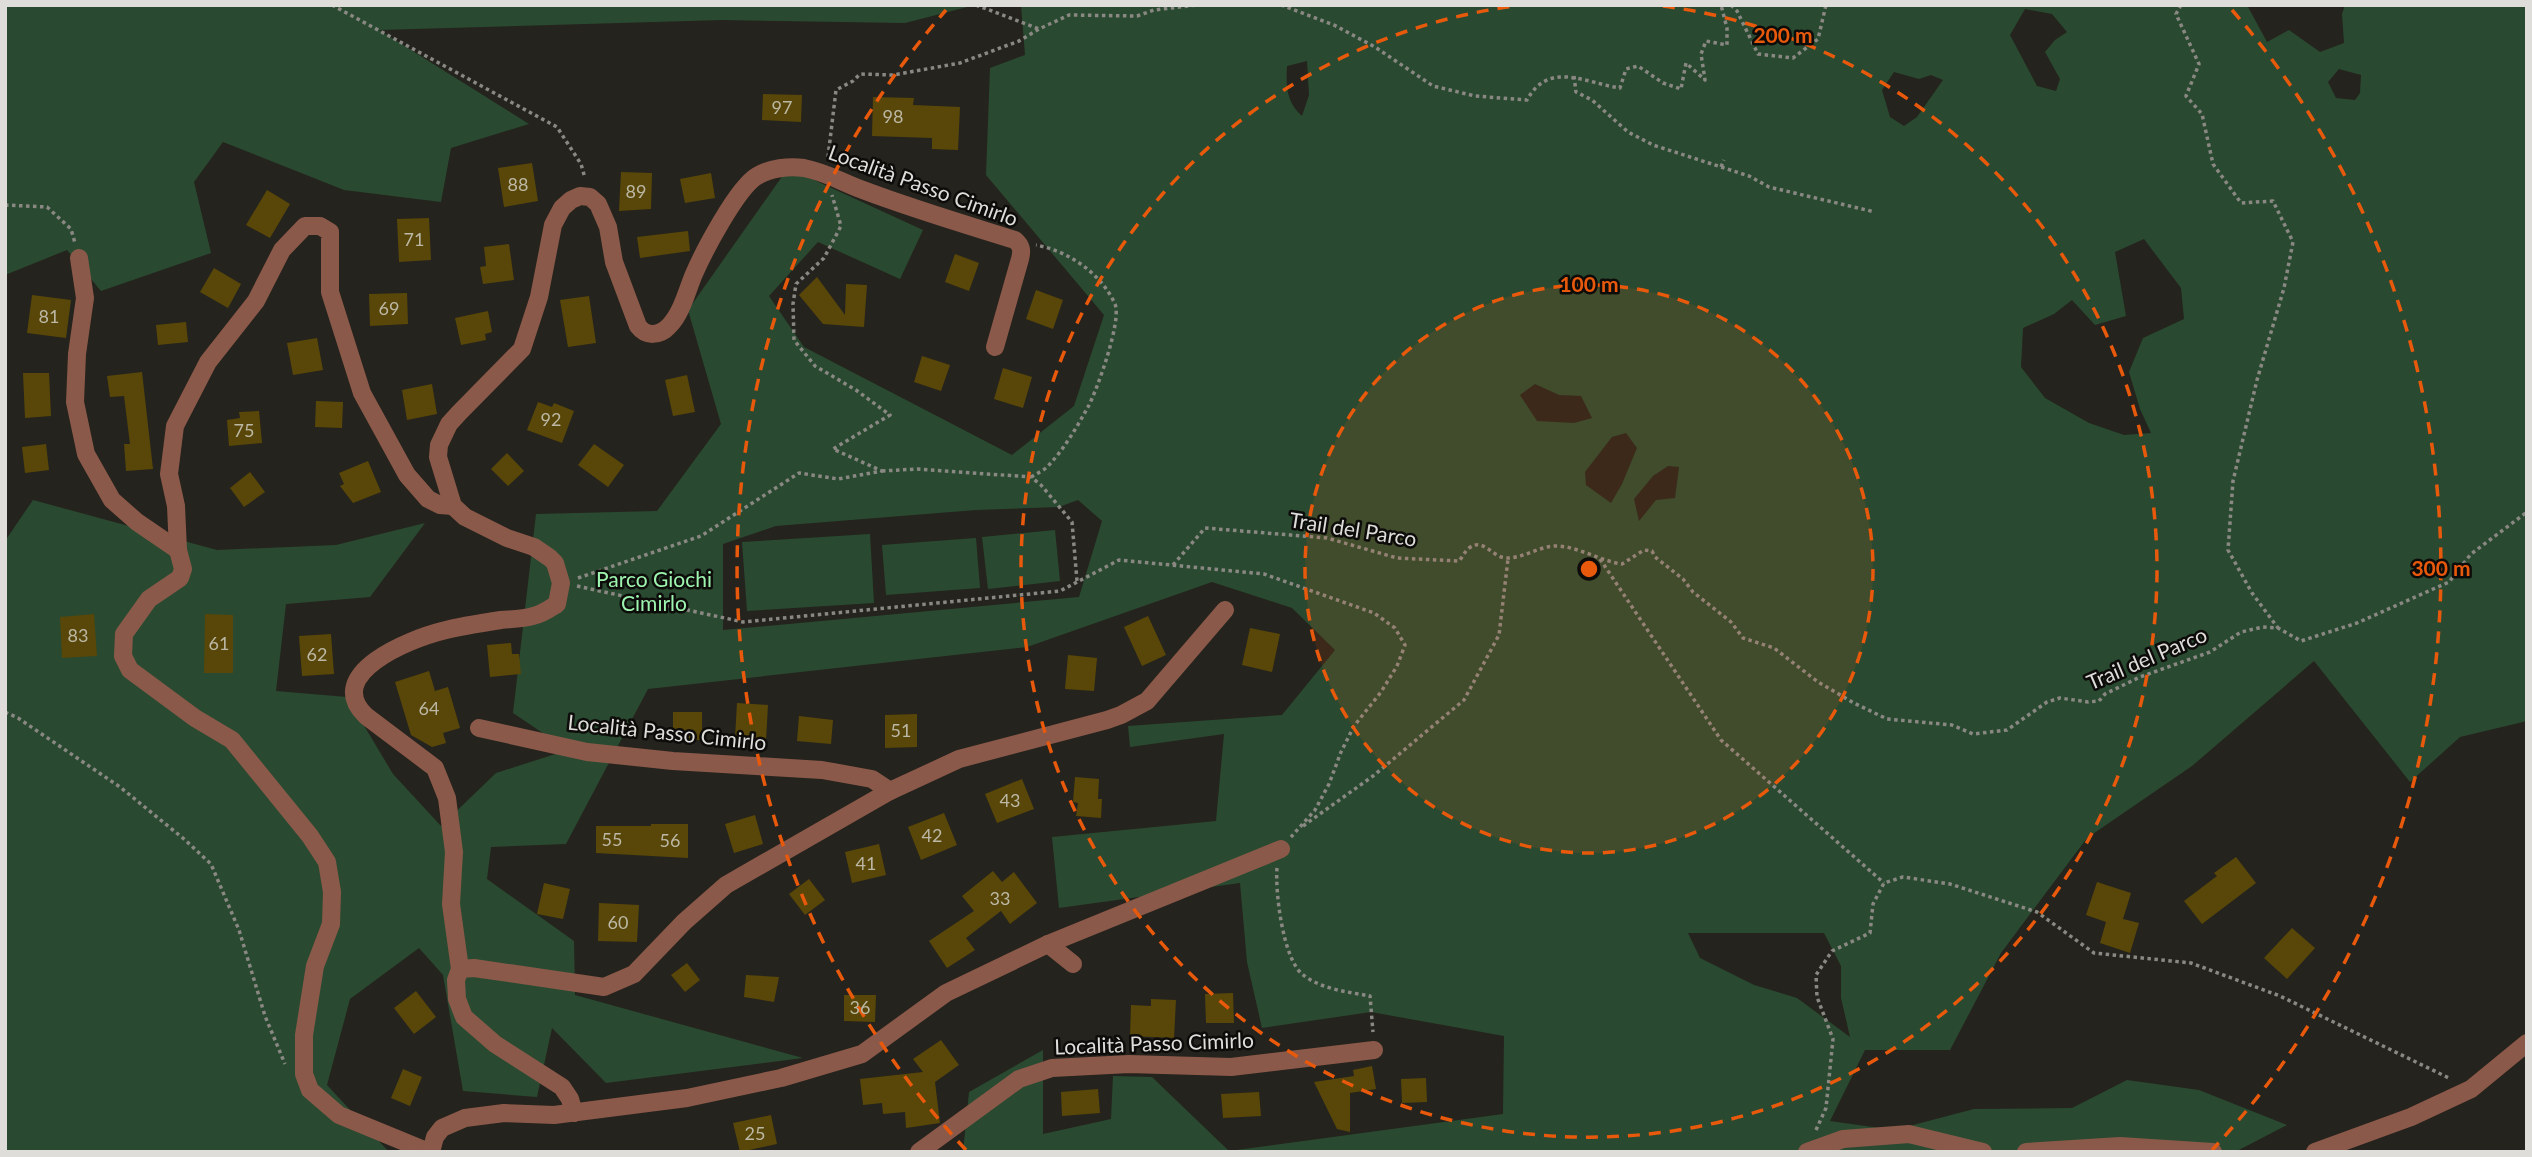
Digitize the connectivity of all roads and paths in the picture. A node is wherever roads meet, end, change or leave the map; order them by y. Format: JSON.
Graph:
{"nodes":[{"id":1,"x":332,"y":5,"type":"edge"},
{"id":2,"x":976,"y":5,"type":"edge"},
{"id":3,"x":1196,"y":5,"type":"edge"},
{"id":4,"x":1281,"y":5,"type":"edge"},
{"id":5,"x":1721,"y":5,"type":"edge"},
{"id":6,"x":1731,"y":5,"type":"edge"},
{"id":7,"x":1826,"y":5,"type":"edge"},
{"id":8,"x":2181,"y":5,"type":"edge"},
{"id":9,"x":1039,"y":29,"type":"junction"},
{"id":10,"x":1574,"y":76,"type":"junction"},
{"id":11,"x":1724,"y":160,"type":"dead end"},
{"id":12,"x":1721,"y":167,"type":"junction"},
{"id":13,"x":827,"y":173,"type":"junction"},
{"id":14,"x":590,"y":197,"type":"junction"},
{"id":15,"x":5,"y":205,"type":"edge"},
{"id":16,"x":1875,"y":212,"type":"dead end"},
{"id":17,"x":1015,"y":240,"type":"junction"},
{"id":18,"x":79,"y":258,"type":"joint"},
{"id":19,"x":995,"y":347,"type":"dead end"},
{"id":20,"x":883,"y":471,"type":"junction"},
{"id":21,"x":1031,"y":477,"type":"junction"},
{"id":22,"x":453,"y":506,"type":"junction"},
{"id":23,"x":2527,"y":512,"type":"edge"},
{"id":24,"x":178,"y":550,"type":"junction"},
{"id":25,"x":1508,"y":559,"type":"junction"},
{"id":26,"x":1600,"y":559,"type":"junction"},
{"id":27,"x":1173,"y":565,"type":"junction"},
{"id":28,"x":1077,"y":581,"type":"junction"},
{"id":29,"x":561,"y":583,"type":"junction"},
{"id":30,"x":1225,"y":610,"type":"dead end"},
{"id":31,"x":2278,"y":628,"type":"junction"},
{"id":32,"x":5,"y":712,"type":"edge"},
{"id":33,"x":479,"y":728,"type":"dead end"},
{"id":34,"x":890,"y":791,"type":"junction"},
{"id":35,"x":1296,"y":831,"type":"junction"},
{"id":36,"x":1281,"y":849,"type":"junction"},
{"id":37,"x":1884,"y":883,"type":"junction"},
{"id":38,"x":1048,"y":944,"type":"junction"},
{"id":39,"x":1073,"y":964,"type":"dead end"},
{"id":40,"x":460,"y":969,"type":"junction"},
{"id":41,"x":2527,"y":1043,"type":"edge"},
{"id":42,"x":1374,"y":1050,"type":"joint"},
{"id":43,"x":286,"y":1065,"type":"dead end"},
{"id":44,"x":2471,"y":1089,"type":"junction"},
{"id":45,"x":574,"y":1113,"type":"junction"},
{"id":46,"x":430,"y":1152,"type":"edge"},
{"id":47,"x":919,"y":1152,"type":"edge"},
{"id":48,"x":1807,"y":1152,"type":"edge"},
{"id":49,"x":1983,"y":1152,"type":"edge"},
{"id":50,"x":2026,"y":1152,"type":"edge"},
{"id":51,"x":2213,"y":1152,"type":"edge"},
{"id":52,"x":2315,"y":1152,"type":"edge"}],
"edges":[{"from":1,"to":14,"type":"path"},
{"from":2,"to":9,"type":"path"},
{"from":3,"to":9,"type":"path"},
{"from":4,"to":10,"type":"path"},
{"from":5,"to":10,"type":"path"},
{"from":6,"to":7,"type":"path"},
{"from":8,"to":31,"type":"path"},
{"from":9,"to":13,"type":"path"},
{"from":10,"to":12,"type":"path"},
{"from":11,"to":12,"type":"path"},
{"from":12,"to":16,"type":"path"},
{"from":13,"to":14,"type":"street","name":"Località Passo Cimirlo"},
{"from":13,"to":17,"type":"street","name":"Località Passo Cimirlo"},
{"from":13,"to":20,"type":"path"},
{"from":14,"to":22,"type":"street"},
{"from":15,"to":18,"type":"path"},
{"from":17,"to":19,"type":"street","name":"Località Passo Cimirlo"},
{"from":17,"to":21,"type":"path"},
{"from":18,"to":24,"type":"street"},
{"from":20,"to":21,"type":"path"},
{"from":20,"to":29,"type":"path"},
{"from":21,"to":28,"type":"path"},
{"from":22,"to":24,"type":"street"},
{"from":22,"to":29,"type":"street"},
{"from":23,"to":31,"type":"path","name":"Trail del Parco"},
{"from":24,"to":46,"type":"street"},
{"from":25,"to":26,"type":"path","name":"Trail del Parco"},
{"from":25,"to":27,"type":"path","name":"Trail del Parco"},
{"from":25,"to":35,"type":"path"},
{"from":26,"to":31,"type":"path","name":"Trail del Parco"},
{"from":26,"to":37,"type":"path"},
{"from":27,"to":28,"type":"path"},
{"from":27,"to":35,"type":"path"},
{"from":28,"to":29,"type":"path"},
{"from":29,"to":40,"type":"street"},
{"from":30,"to":34,"type":"street"},
{"from":32,"to":43,"type":"path"},
{"from":33,"to":34,"type":"street","name":"Località Passo Cimirlo"},
{"from":34,"to":40,"type":"street"},
{"from":35,"to":36,"type":"path"},
{"from":36,"to":38,"type":"street"},
{"from":36,"to":42,"type":"path"},
{"from":37,"to":44,"type":"path"},
{"from":37,"to":48,"type":"path"},
{"from":38,"to":39,"type":"street"},
{"from":38,"to":45,"type":"street"},
{"from":40,"to":45,"type":"street"},
{"from":41,"to":44,"type":"street"},
{"from":42,"to":47,"type":"street","name":"Località Passo Cimirlo"},
{"from":44,"to":52,"type":"street"},
{"from":45,"to":46,"type":"street"},
{"from":48,"to":49,"type":"street"},
{"from":50,"to":51,"type":"street"}]}
